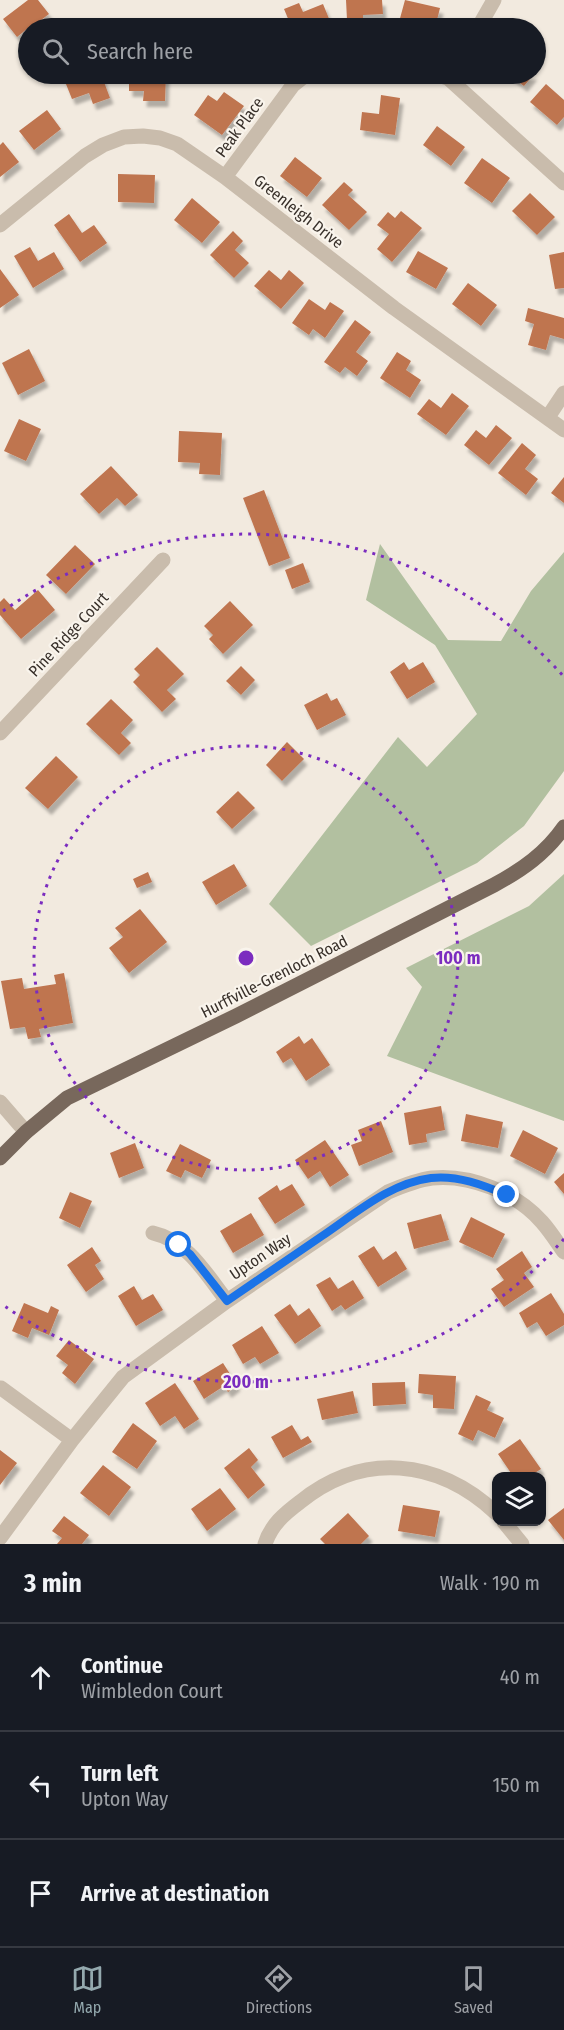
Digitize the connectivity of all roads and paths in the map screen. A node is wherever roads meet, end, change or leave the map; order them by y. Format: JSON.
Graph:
{"nodes":[{"id":1,"x":494,"y":0,"type":"edge"},
{"id":2,"x":484,"y":18,"type":"edge"},
{"id":3,"x":294,"y":84,"type":"edge"},
{"id":4,"x":454,"y":84,"type":"edge"},
{"id":5,"x":225,"y":177,"type":"junction"},
{"id":6,"x":564,"y":183,"type":"edge"},
{"id":7,"x":0,"y":225,"type":"edge"},
{"id":8,"x":564,"y":393,"type":"edge"},
{"id":9,"x":548,"y":417,"type":"junction"},
{"id":10,"x":564,"y":430,"type":"edge"},
{"id":11,"x":163,"y":560,"type":"dead end"},
{"id":12,"x":0,"y":734,"type":"edge"},
{"id":13,"x":564,"y":827,"type":"edge"},
{"id":14,"x":0,"y":1102,"type":"edge"},
{"id":15,"x":26,"y":1132,"type":"junction"},
{"id":16,"x":0,"y":1158,"type":"edge"},
{"id":17,"x":153,"y":1233,"type":"dead end"},
{"id":18,"x":564,"y":1252,"type":"edge"},
{"id":19,"x":227,"y":1301,"type":"junction"},
{"id":20,"x":1,"y":1388,"type":"edge"},
{"id":21,"x":72,"y":1440,"type":"junction"},
{"id":22,"x":492,"y":1509,"type":"edge"},
{"id":23,"x":508,"y":1526,"type":"edge"},
{"id":24,"x":0,"y":1538,"type":"edge"},
{"id":25,"x":265,"y":1544,"type":"edge"},
{"id":26,"x":522,"y":1544,"type":"edge"}],
"edges":[{"from":1,"to":2,"type":"street"},
{"from":3,"to":5,"type":"street","name":"Peak Place"},
{"from":4,"to":6,"type":"street"},
{"from":5,"to":7,"type":"street","name":"Greenleigh Drive"},
{"from":5,"to":9,"type":"street","name":"Greenleigh Drive"},
{"from":8,"to":9,"type":"street"},
{"from":9,"to":10,"type":"street","name":"Greenleigh Drive"},
{"from":11,"to":12,"type":"street","name":"Pine Ridge Court"},
{"from":13,"to":15,"type":"main road","name":"Hurffville-Grenloch Road"},
{"from":14,"to":15,"type":"street"},
{"from":15,"to":16,"type":"main road","name":"Hurffville-Grenloch Road"},
{"from":17,"to":19,"type":"street"},
{"from":18,"to":19,"type":"street","name":"Upton Way"},
{"from":19,"to":21,"type":"street","name":"Upton Way"},
{"from":20,"to":21,"type":"street"},
{"from":21,"to":24,"type":"street","name":"Upton Way"},
{"from":22,"to":25,"type":"street"},
{"from":23,"to":26,"type":"street"}]}
